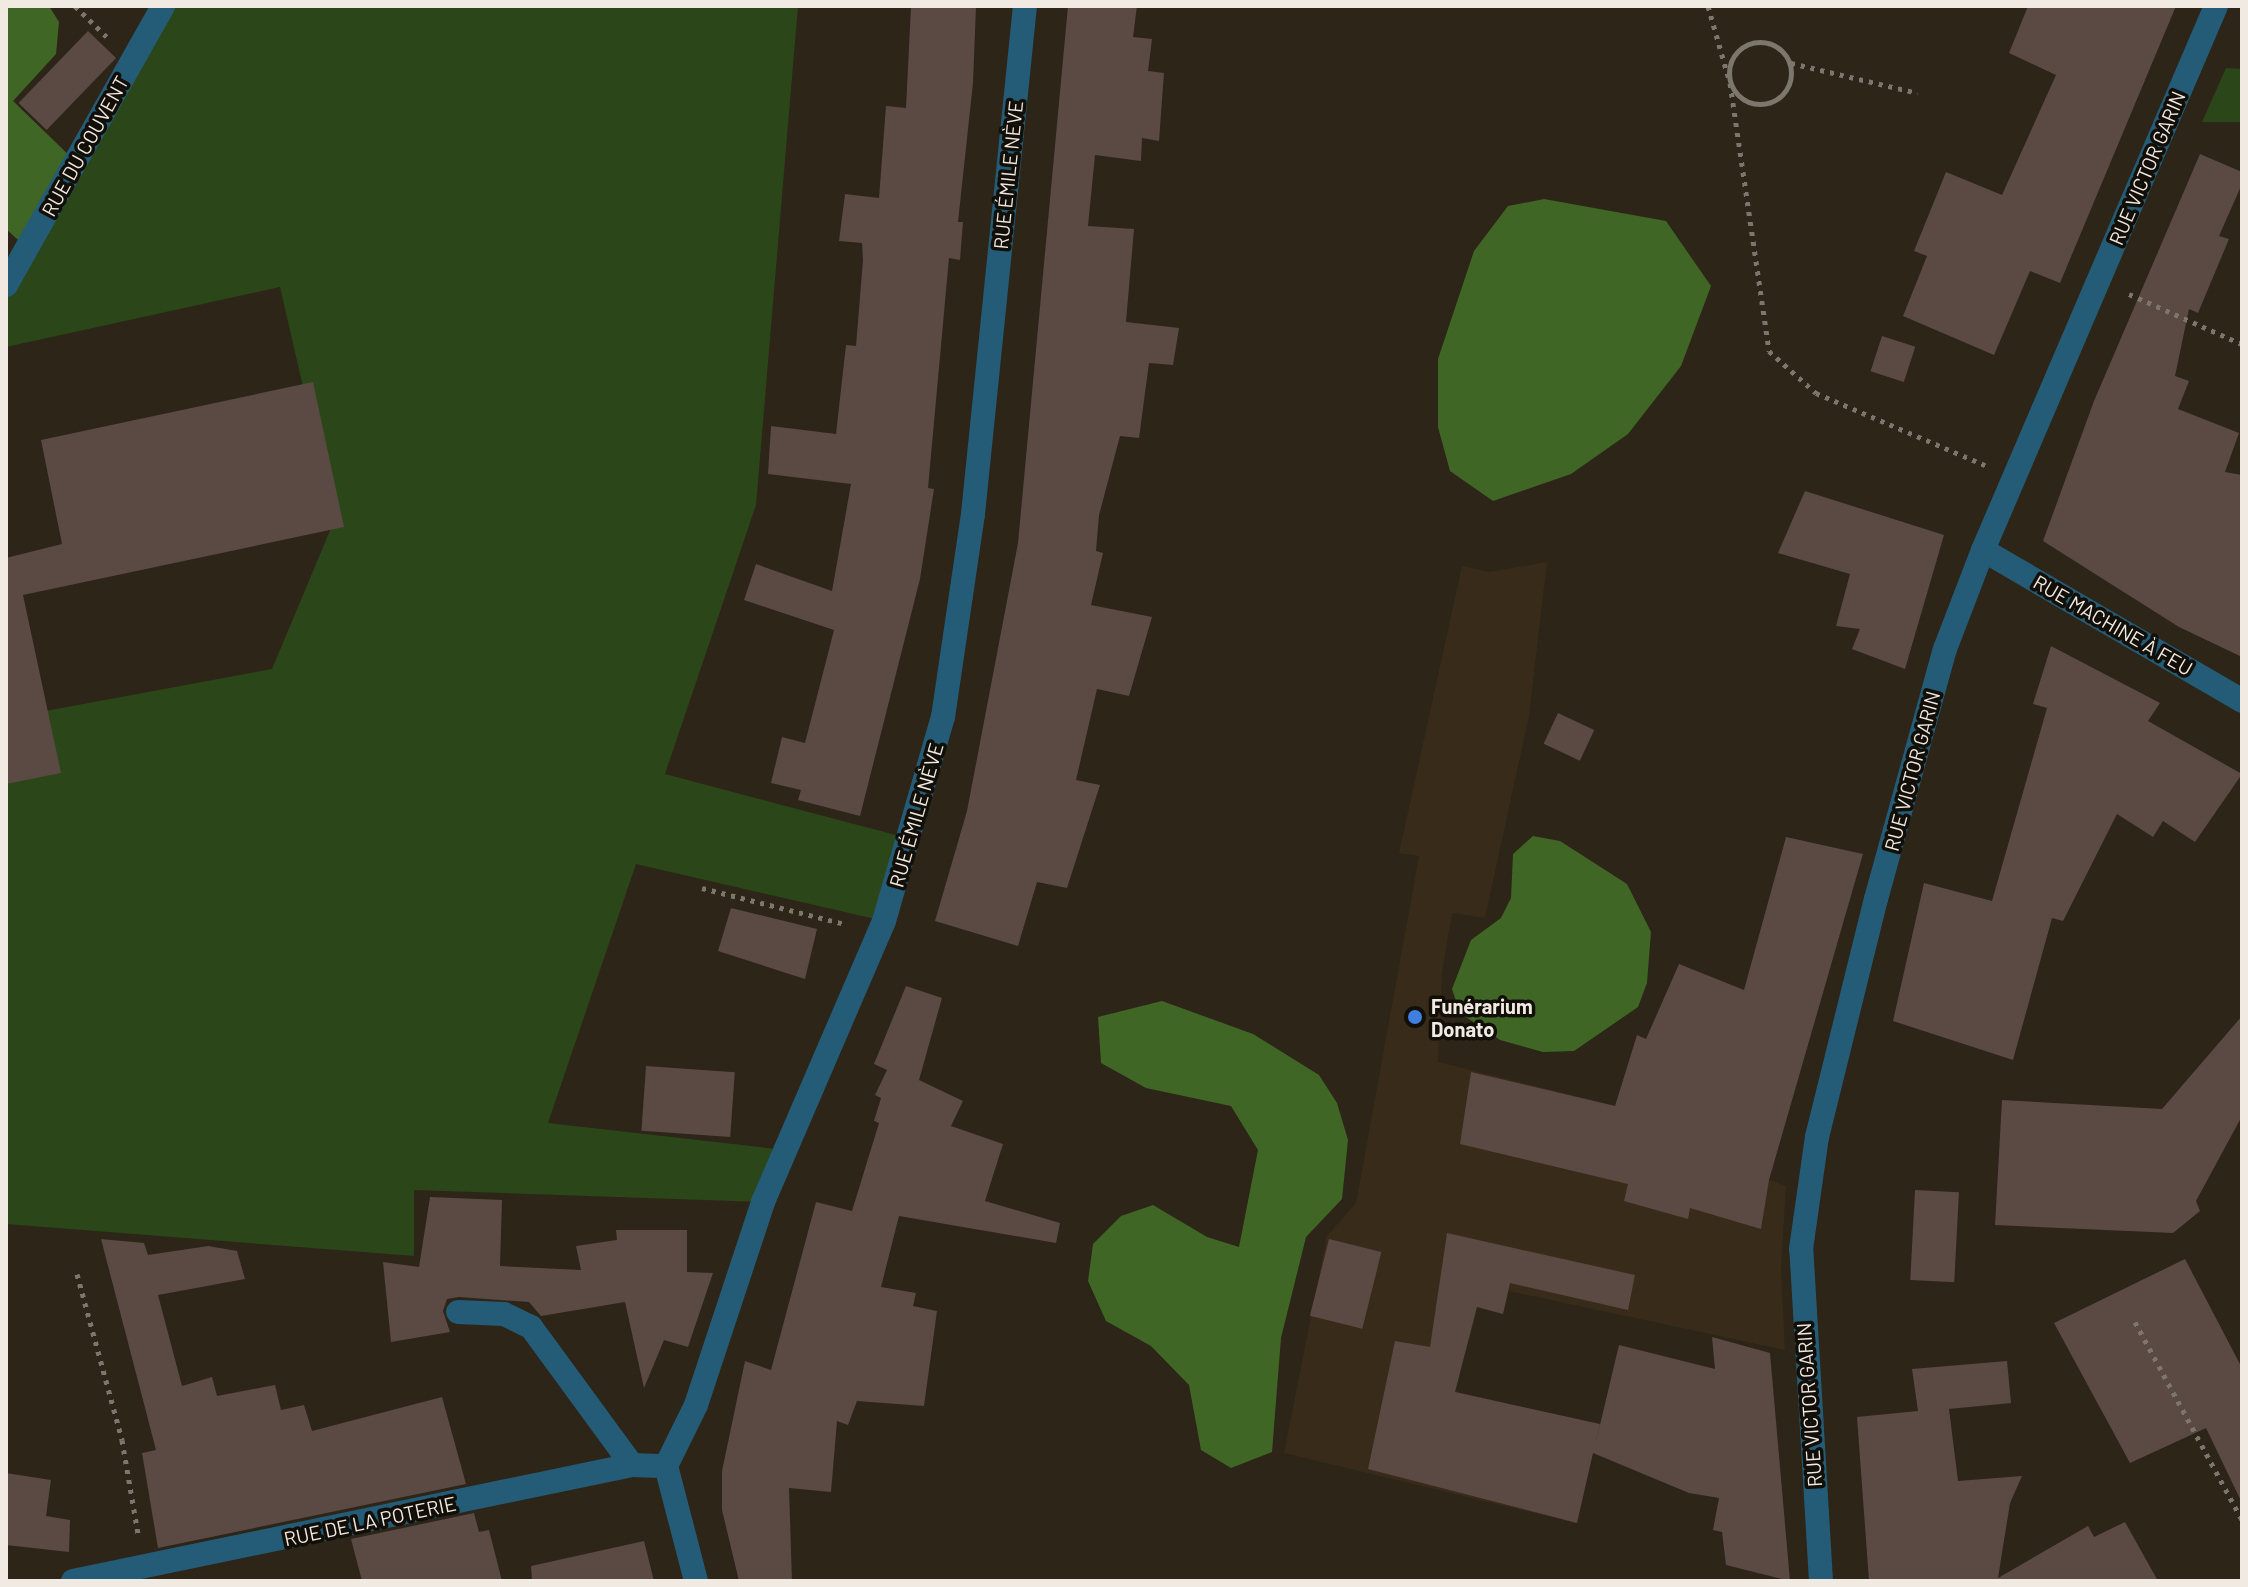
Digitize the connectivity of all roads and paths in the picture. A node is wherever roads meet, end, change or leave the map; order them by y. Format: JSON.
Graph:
{"nodes":[{"id":1,"x":163,"y":6,"type":"edge"},
{"id":2,"x":1025,"y":6,"type":"edge"},
{"id":3,"x":1708,"y":6,"type":"edge"},
{"id":4,"x":2216,"y":6,"type":"edge"},
{"id":5,"x":1791,"y":63,"type":"junction"},
{"id":6,"x":1730,"y":83,"type":"junction"},
{"id":7,"x":1918,"y":93,"type":"dead end"},
{"id":8,"x":2099,"y":281,"type":"junction"},
{"id":9,"x":6,"y":285,"type":"edge"},
{"id":10,"x":2242,"y":344,"type":"edge"},
{"id":11,"x":2014,"y":478,"type":"junction"},
{"id":12,"x":1983,"y":550,"type":"junction"},
{"id":13,"x":2242,"y":701,"type":"edge"},
{"id":14,"x":702,"y":888,"type":"dead end"},
{"id":15,"x":879,"y":933,"type":"junction"},
{"id":16,"x":77,"y":1274,"type":"dead end"},
{"id":17,"x":458,"y":1312,"type":"dead end"},
{"id":18,"x":2135,"y":1322,"type":"dead end"},
{"id":19,"x":632,"y":1465,"type":"junction"},
{"id":20,"x":666,"y":1466,"type":"junction"},
{"id":21,"x":2242,"y":1520,"type":"edge"},
{"id":22,"x":144,"y":1569,"type":"junction"},
{"id":23,"x":73,"y":1581,"type":"edge"},
{"id":24,"x":696,"y":1581,"type":"edge"},
{"id":25,"x":1821,"y":1581,"type":"edge"}],
"edges":[{"from":1,"to":9,"type":"street","name":"RUE DU COUVENT"},
{"from":2,"to":15,"type":"street","name":"RUE ÉMILE NÈVE"},
{"from":3,"to":6,"type":"path"},
{"from":4,"to":8,"type":"street","name":"RUE VICTOR GARIN"},
{"from":5,"to":6,"type":"path"},
{"from":5,"to":6,"type":"path"},
{"from":5,"to":7,"type":"path"},
{"from":6,"to":11,"type":"path"},
{"from":8,"to":10,"type":"path"},
{"from":8,"to":11,"type":"street","name":"RUE VICTOR GARIN"},
{"from":11,"to":12,"type":"street","name":"RUE VICTOR GARIN"},
{"from":12,"to":13,"type":"street","name":"RUE MACHINE À FEU"},
{"from":12,"to":25,"type":"street","name":"RUE VICTOR GARIN"},
{"from":14,"to":15,"type":"path"},
{"from":15,"to":20,"type":"street","name":"RUE ÉMILE NÈVE"},
{"from":16,"to":22,"type":"path"},
{"from":17,"to":19,"type":"street"},
{"from":18,"to":21,"type":"path"},
{"from":19,"to":20,"type":"street","name":"RUE DE LA POTERIE"},
{"from":19,"to":22,"type":"street","name":"RUE DE LA POTERIE"},
{"from":20,"to":24,"type":"street"},
{"from":22,"to":23,"type":"street","name":"RUE DE LA POTERIE"}]}
